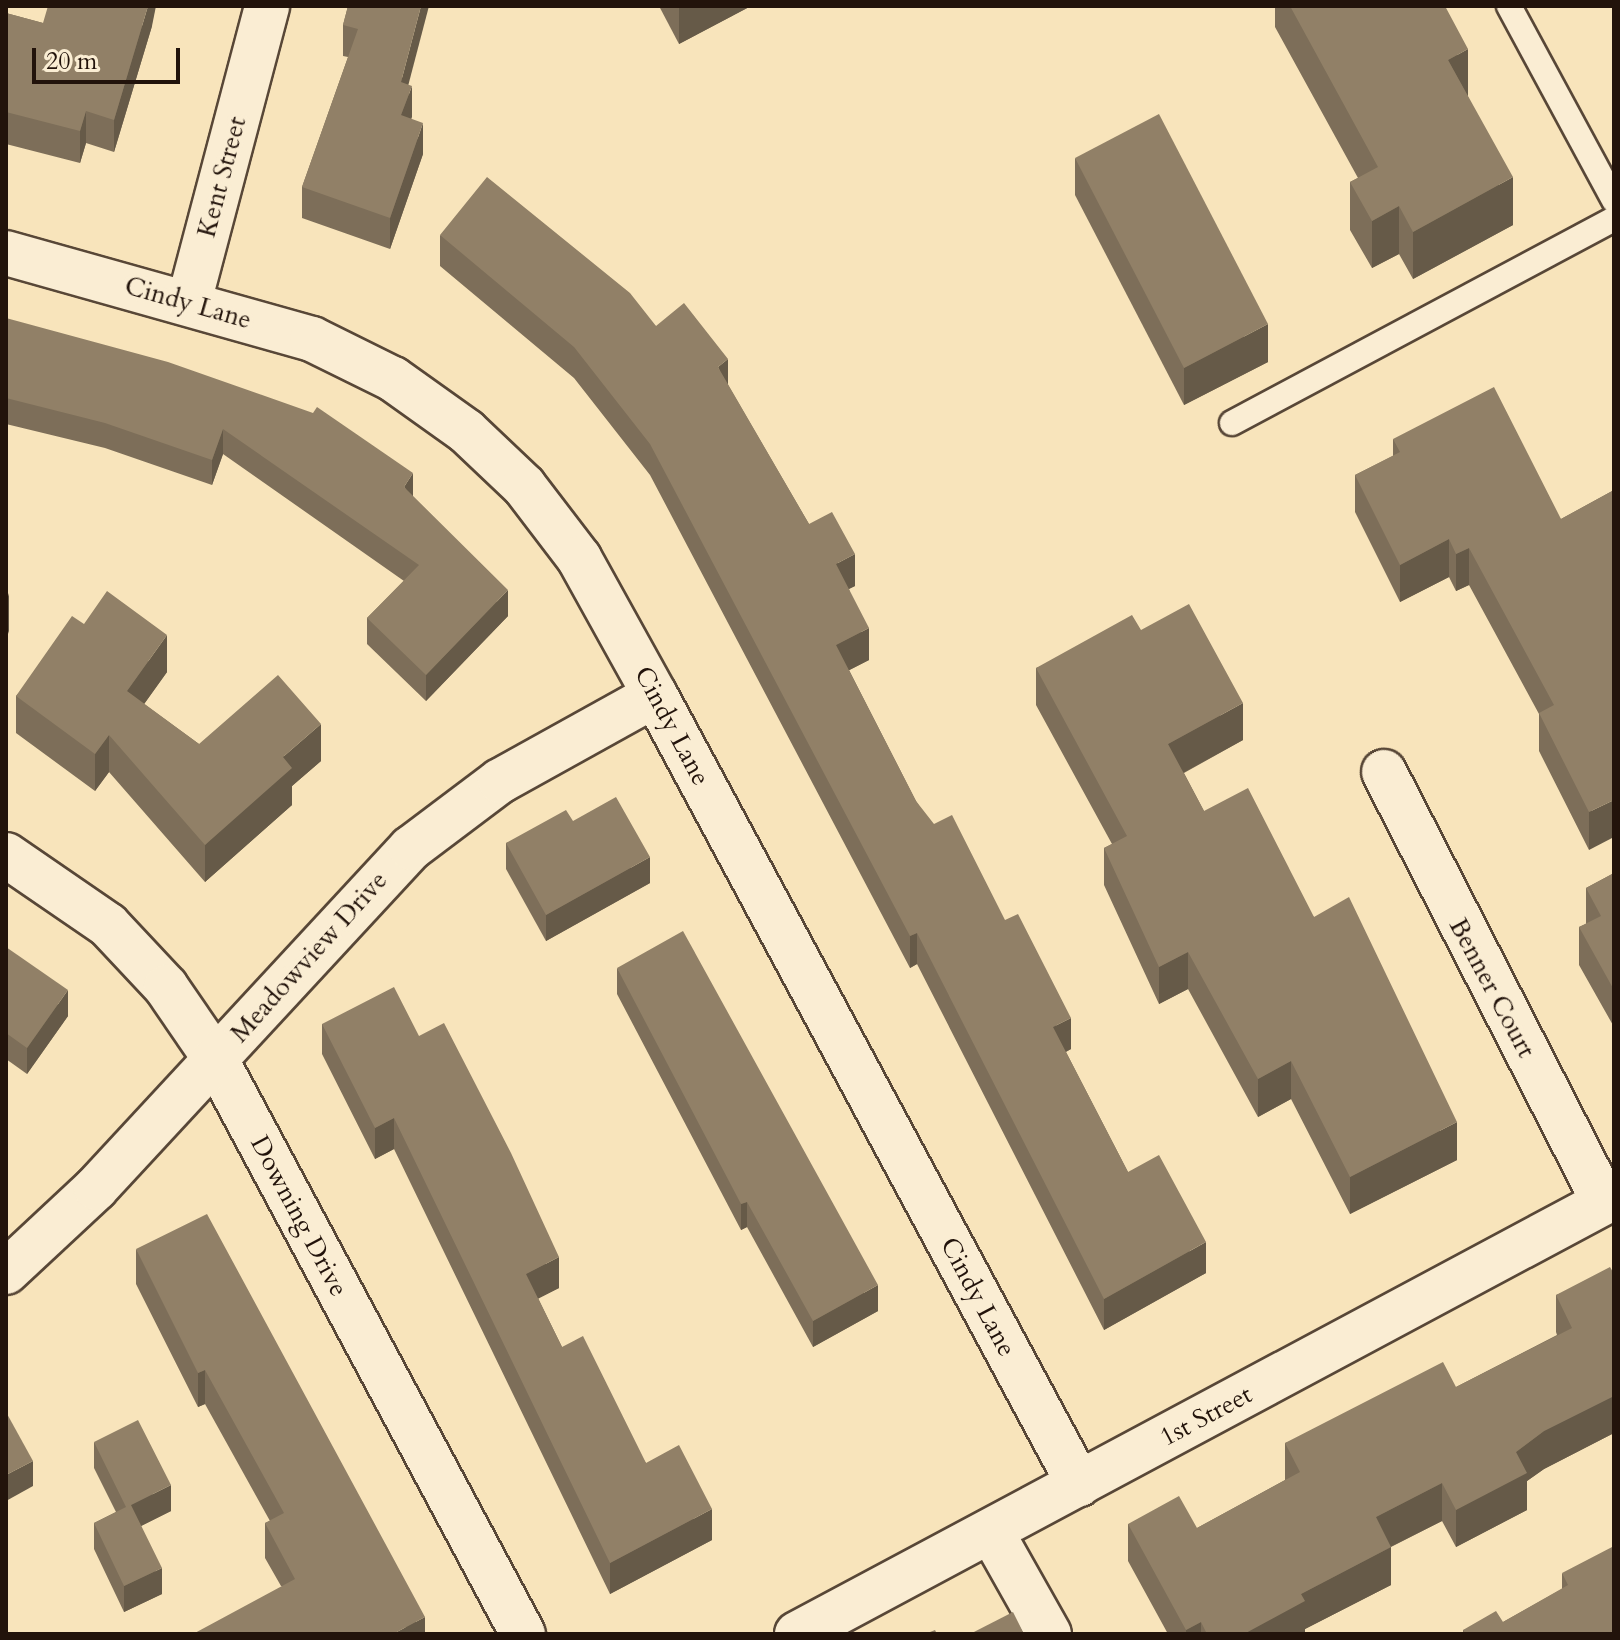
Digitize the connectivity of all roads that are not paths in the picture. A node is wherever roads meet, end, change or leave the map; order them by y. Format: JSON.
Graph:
{"nodes":[{"id":1,"x":267,"y":6,"type":"edge"},
{"id":2,"x":1509,"y":6,"type":"edge"},
{"id":3,"x":1614,"y":200,"type":"edge"},
{"id":4,"x":1614,"y":219,"type":"edge"},
{"id":5,"x":6,"y":253,"type":"edge"},
{"id":6,"x":189,"y":302,"type":"junction"},
{"id":7,"x":1232,"y":423,"type":"dead end"},
{"id":8,"x":655,"y":695,"type":"junction"},
{"id":9,"x":1384,"y":772,"type":"dead end"},
{"id":10,"x":6,"y":855,"type":"edge"},
{"id":11,"x":216,"y":1060,"type":"junction"},
{"id":12,"x":1609,"y":1200,"type":"edge"},
{"id":13,"x":6,"y":1272,"type":"edge"},
{"id":14,"x":1079,"y":1484,"type":"junction"},
{"id":15,"x":991,"y":1531,"type":"junction"},
{"id":16,"x":523,"y":1634,"type":"edge"},
{"id":17,"x":797,"y":1634,"type":"edge"},
{"id":18,"x":1049,"y":1634,"type":"edge"}],
"edges":[{"from":1,"to":6,"type":"street","name":"Kent Street"},
{"from":2,"to":3,"type":"lane"},
{"from":4,"to":7,"type":"lane"},
{"from":5,"to":6,"type":"street","name":"Cindy Lane"},
{"from":6,"to":8,"type":"street","name":"Cindy Lane"},
{"from":8,"to":11,"type":"street","name":"Meadowview Drive"},
{"from":8,"to":14,"type":"street","name":"Cindy Lane"},
{"from":9,"to":12,"type":"street","name":"Benner Court"},
{"from":10,"to":11,"type":"street","name":"Downing Drive"},
{"from":11,"to":13,"type":"street","name":"Meadowview Drive"},
{"from":11,"to":16,"type":"street","name":"Downing Drive"},
{"from":12,"to":14,"type":"street","name":"1st Street"},
{"from":14,"to":15,"type":"street","name":"1st Street"},
{"from":15,"to":17,"type":"street","name":"1st Street"},
{"from":15,"to":18,"type":"street"}]}
